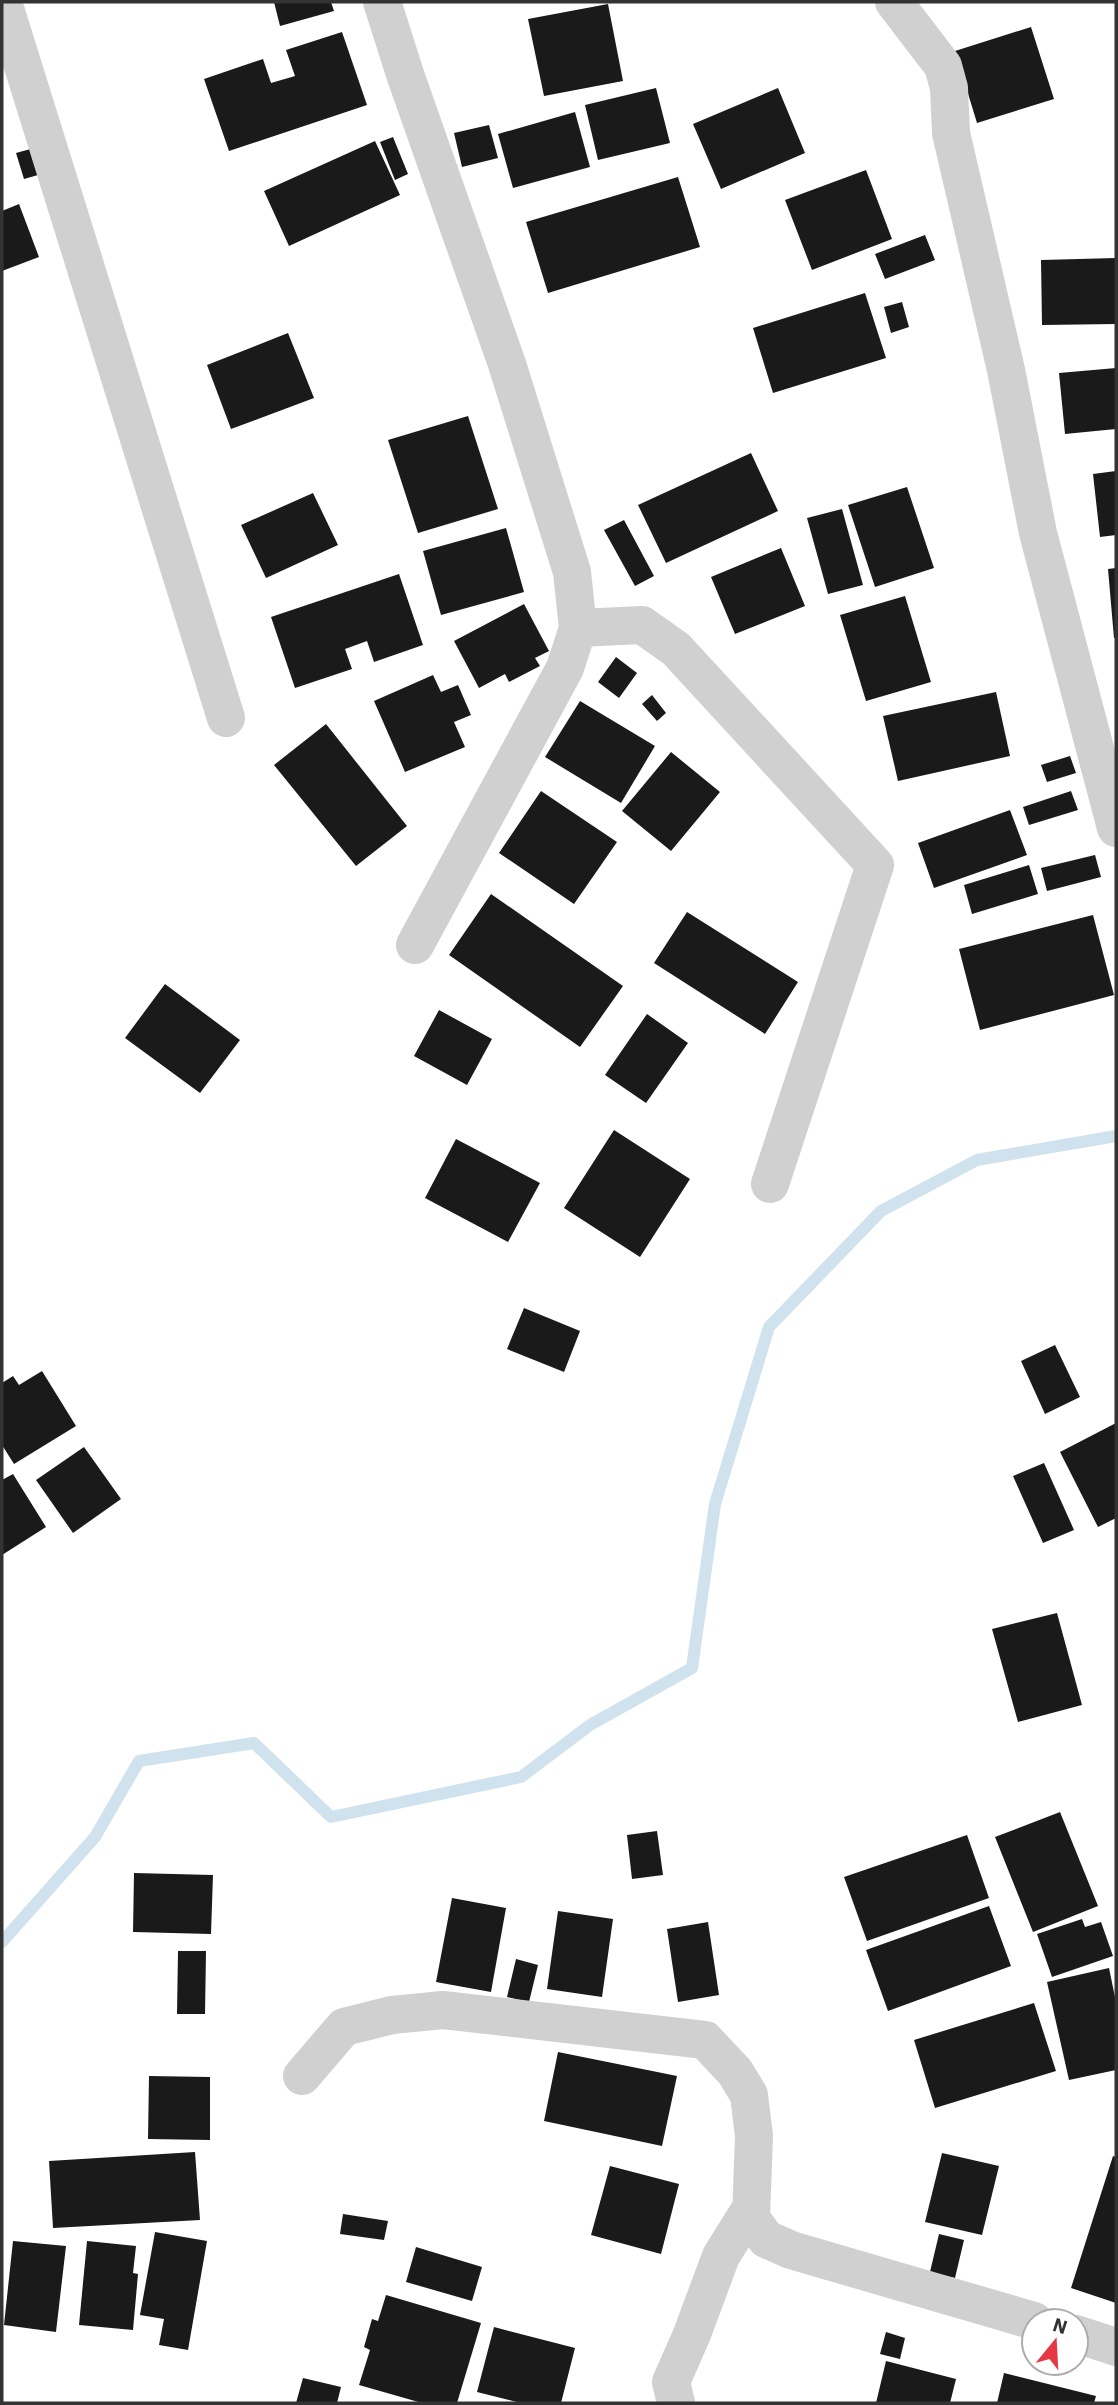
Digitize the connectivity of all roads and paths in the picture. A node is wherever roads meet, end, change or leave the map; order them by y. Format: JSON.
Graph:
{"nodes":[{"id":1,"x":4,"y":2,"type":"edge"},
{"id":2,"x":382,"y":2,"type":"edge"},
{"id":3,"x":894,"y":2,"type":"edge"},
{"id":4,"x":578,"y":628,"type":"junction"},
{"id":5,"x":226,"y":718,"type":"dead end"},
{"id":6,"x":1116,"y":828,"type":"edge"},
{"id":7,"x":415,"y":945,"type":"dead end"},
{"id":8,"x":770,"y":1184,"type":"dead end"},
{"id":9,"x":302,"y":2076,"type":"dead end"},
{"id":10,"x":751,"y":2208,"type":"junction"},
{"id":11,"x":1020,"y":2317,"type":"edge"},
{"id":12,"x":1090,"y":2339,"type":"edge"},
{"id":13,"x":1116,"y":2347,"type":"edge"},
{"id":14,"x":676,"y":2403,"type":"edge"}],
"edges":[{"from":1,"to":5,"type":"street"},
{"from":2,"to":4,"type":"street"},
{"from":3,"to":6,"type":"street"},
{"from":4,"to":7,"type":"street"},
{"from":4,"to":8,"type":"street"},
{"from":9,"to":10,"type":"street"},
{"from":10,"to":11,"type":"street"},
{"from":10,"to":14,"type":"street"},
{"from":12,"to":13,"type":"street"}]}
